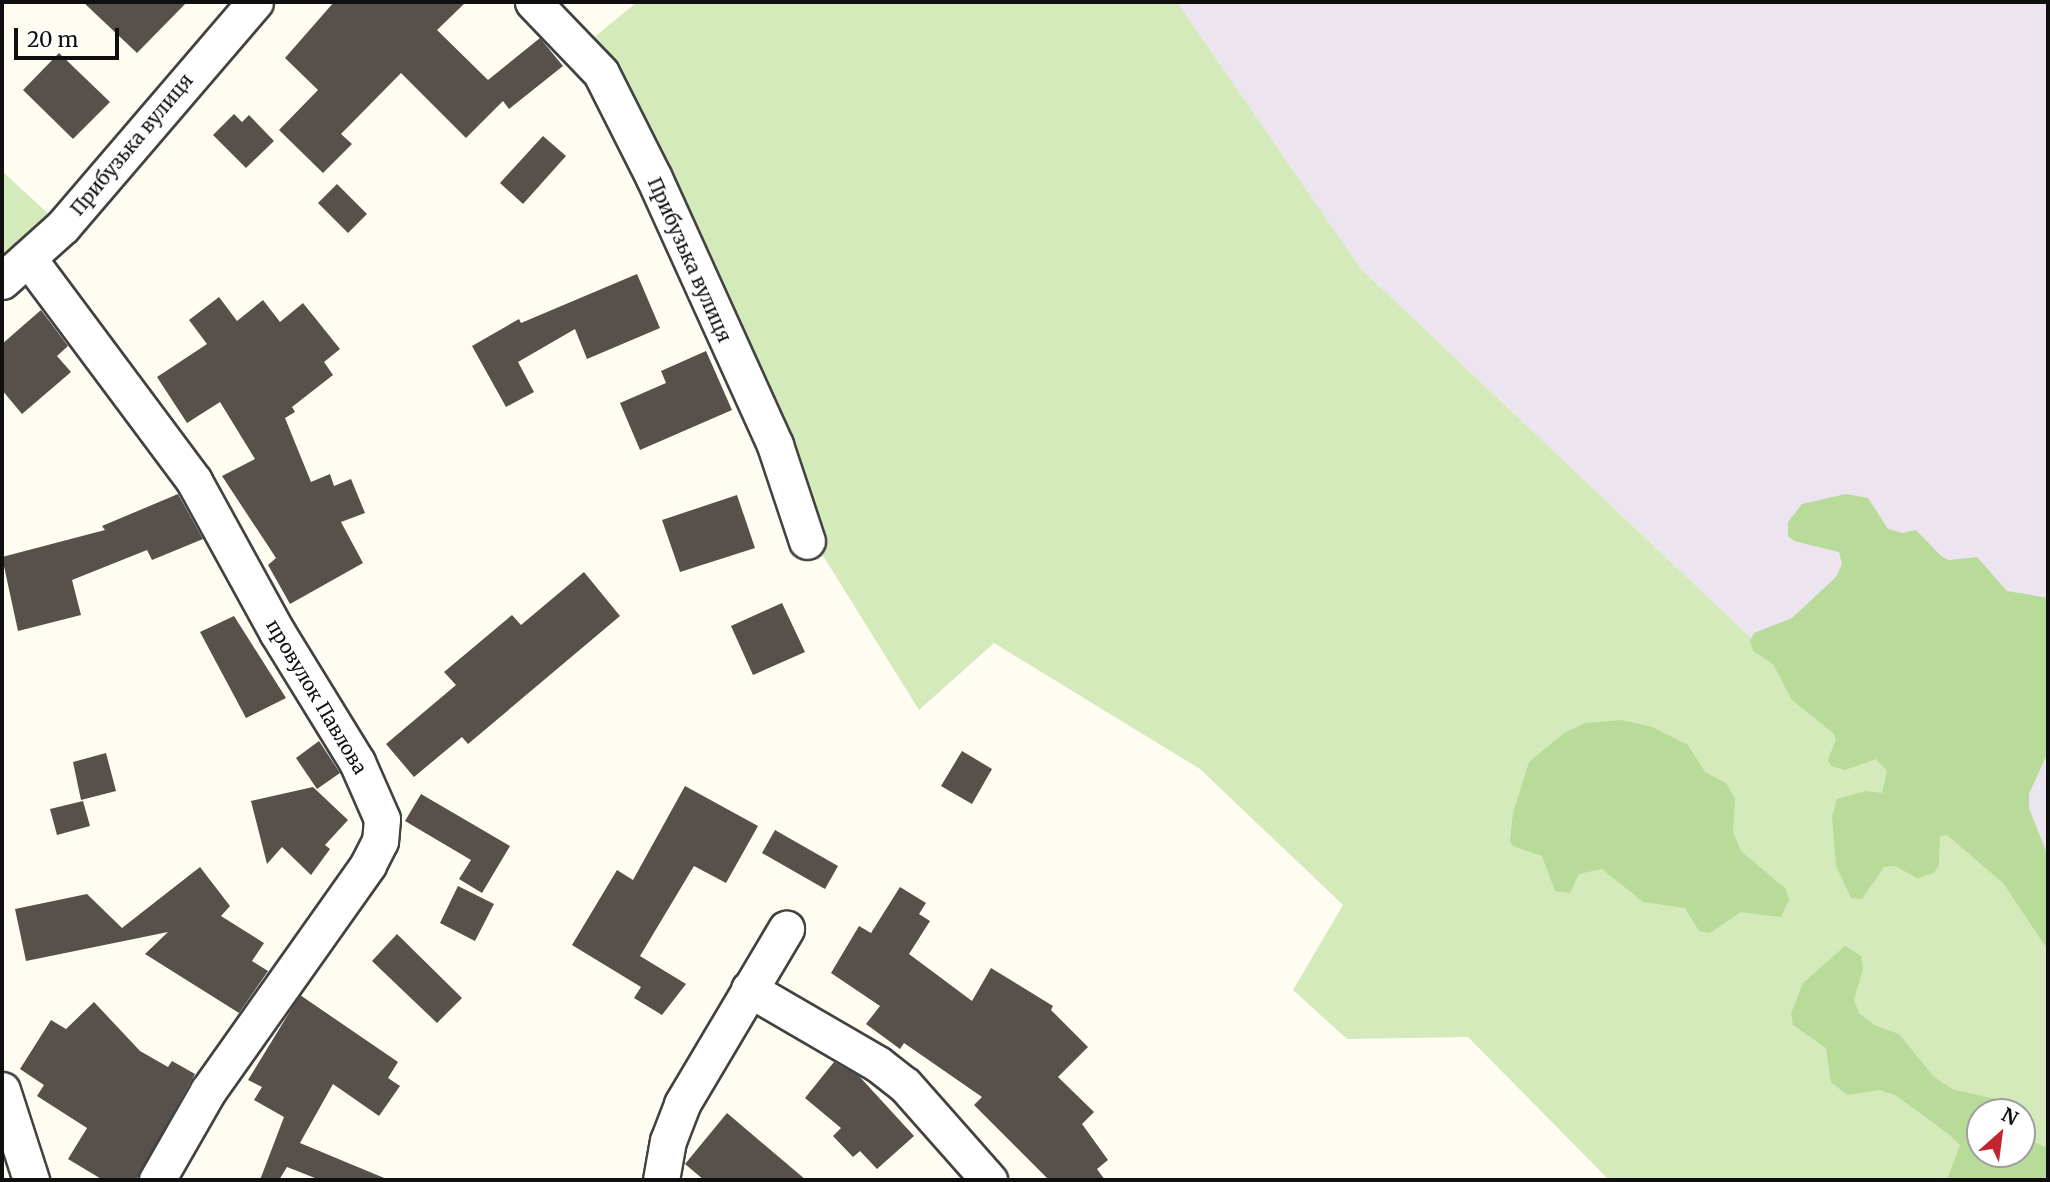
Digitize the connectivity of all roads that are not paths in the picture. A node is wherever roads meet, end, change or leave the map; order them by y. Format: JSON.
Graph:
{"nodes":[{"id":1,"x":255,"y":2,"type":"edge"},
{"id":2,"x":533,"y":2,"type":"edge"},
{"id":3,"x":28,"y":258,"type":"junction"},
{"id":4,"x":2,"y":281,"type":"edge"},
{"id":5,"x":807,"y":541,"type":"dead end"},
{"id":6,"x":786,"y":929,"type":"dead end"},
{"id":7,"x":749,"y":989,"type":"junction"},
{"id":8,"x":2,"y":1090,"type":"edge"},
{"id":9,"x":31,"y":1180,"type":"edge"},
{"id":10,"x":157,"y":1180,"type":"edge"},
{"id":11,"x":661,"y":1180,"type":"edge"},
{"id":12,"x":989,"y":1180,"type":"edge"}],
"edges":[{"from":1,"to":3,"type":"street","name":"Прибузька вулиця"},
{"from":2,"to":5,"type":"street","name":"Прибузька вулиця"},
{"from":3,"to":4,"type":"street","name":"Прибузька вулиця"},
{"from":3,"to":10,"type":"street","name":"провулок Павлова"},
{"from":6,"to":7,"type":"street"},
{"from":7,"to":11,"type":"street"},
{"from":7,"to":12,"type":"street"},
{"from":8,"to":9,"type":"street"}]}
